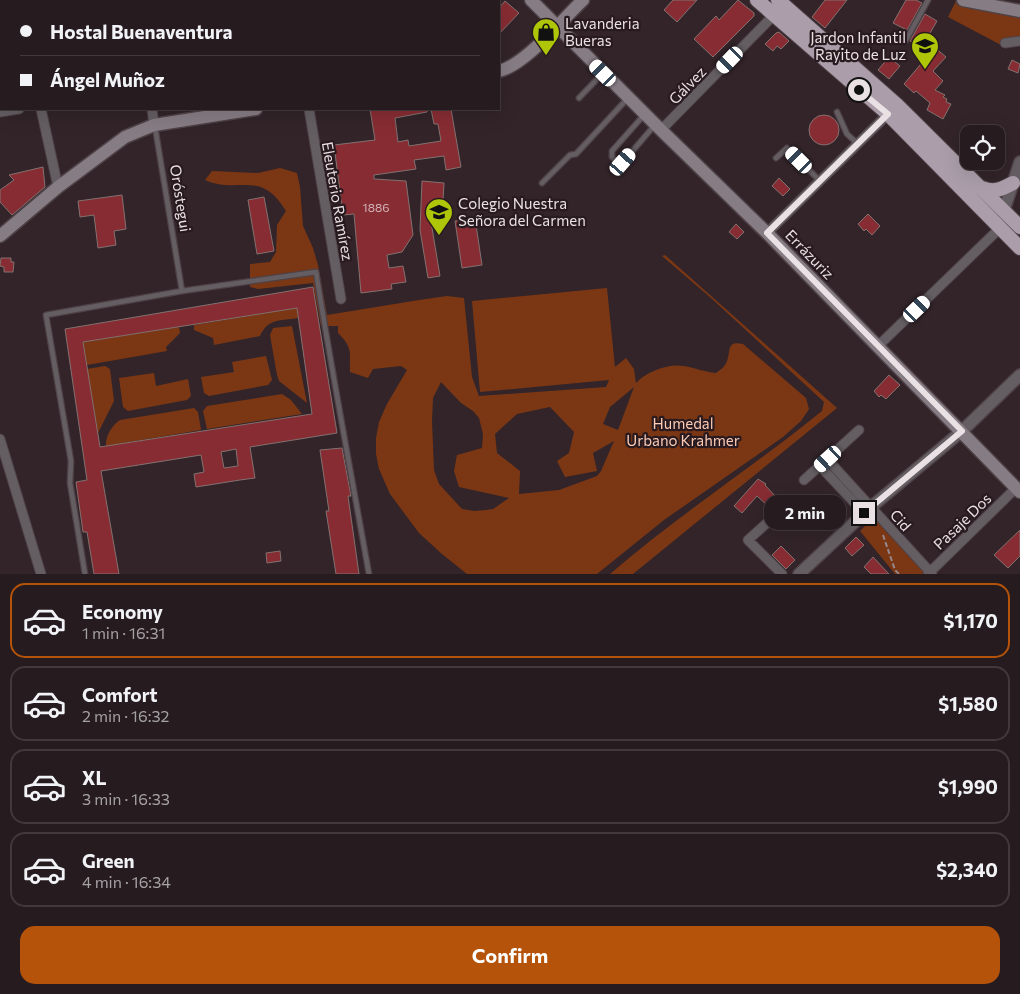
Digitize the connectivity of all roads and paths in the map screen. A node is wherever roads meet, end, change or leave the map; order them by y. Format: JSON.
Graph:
{"nodes":[{"id":1,"x":531,"y":0,"type":"edge"},
{"id":2,"x":583,"y":0,"type":"edge"},
{"id":3,"x":757,"y":0,"type":"edge"},
{"id":4,"x":778,"y":0,"type":"edge"},
{"id":5,"x":928,"y":0,"type":"edge"},
{"id":6,"x":964,"y":0,"type":"edge"},
{"id":7,"x":1020,"y":11,"type":"edge"},
{"id":8,"x":774,"y":15,"type":"junction"},
{"id":9,"x":556,"y":26,"type":"junction"},
{"id":10,"x":906,"y":40,"type":"dead end"},
{"id":11,"x":1020,"y":41,"type":"edge"},
{"id":12,"x":1005,"y":43,"type":"dead end"},
{"id":13,"x":500,"y":71,"type":"edge"},
{"id":14,"x":603,"y":73,"type":"junction"},
{"id":15,"x":579,"y":98,"type":"dead end"},
{"id":16,"x":628,"y":98,"type":"junction"},
{"id":17,"x":40,"y":110,"type":"edge"},
{"id":18,"x":152,"y":110,"type":"edge"},
{"id":19,"x":250,"y":110,"type":"edge"},
{"id":20,"x":309,"y":110,"type":"edge"},
{"id":21,"x":837,"y":112,"type":"dead end"},
{"id":22,"x":645,"y":114,"type":"junction"},
{"id":23,"x":888,"y":114,"type":"junction"},
{"id":24,"x":154,"y":125,"type":"junction"},
{"id":25,"x":658,"y":127,"type":"junction"},
{"id":26,"x":858,"y":144,"type":"junction"},
{"id":27,"x":776,"y":158,"type":"dead end"},
{"id":28,"x":1020,"y":162,"type":"edge"},
{"id":29,"x":820,"y":181,"type":"junction"},
{"id":30,"x":542,"y":183,"type":"dead end"},
{"id":31,"x":1013,"y":184,"type":"junction"},
{"id":32,"x":58,"y":187,"type":"junction"},
{"id":33,"x":982,"y":188,"type":"junction"},
{"id":34,"x":1004,"y":210,"type":"junction"},
{"id":35,"x":1020,"y":227,"type":"edge"},
{"id":36,"x":1004,"y":232,"type":"junction"},
{"id":37,"x":767,"y":233,"type":"junction"},
{"id":38,"x":0,"y":236,"type":"edge"},
{"id":39,"x":1020,"y":248,"type":"edge"},
{"id":40,"x":182,"y":291,"type":"junction"},
{"id":41,"x":341,"y":298,"type":"dead end"},
{"id":42,"x":878,"y":346,"type":"junction"},
{"id":43,"x":1019,"y":380,"type":"edge"},
{"id":44,"x":859,"y":430,"type":"dead end"},
{"id":45,"x":962,"y":431,"type":"junction"},
{"id":46,"x":0,"y":439,"type":"edge"},
{"id":47,"x":828,"y":459,"type":"junction"},
{"id":48,"x":820,"y":466,"type":"junction"},
{"id":49,"x":0,"y":472,"type":"edge"},
{"id":50,"x":10,"y":473,"type":"junction"},
{"id":51,"x":804,"y":480,"type":"dead end"},
{"id":52,"x":1018,"y":490,"type":"edge"},
{"id":53,"x":867,"y":510,"type":"junction"},
{"id":54,"x":768,"y":522,"type":"dead end"},
{"id":55,"x":882,"y":531,"type":"dead end"},
{"id":56,"x":930,"y":573,"type":"edge"},
{"id":57,"x":41,"y":574,"type":"edge"},
{"id":58,"x":85,"y":574,"type":"edge"},
{"id":59,"x":369,"y":574,"type":"edge"},
{"id":60,"x":782,"y":574,"type":"edge"},
{"id":61,"x":800,"y":574,"type":"edge"},
{"id":62,"x":899,"y":574,"type":"edge"}],
"edges":[{"from":1,"to":9,"type":"main road","name":"Errázuriz"},
{"from":2,"to":9,"type":"main road"},
{"from":3,"to":8,"type":"highway"},
{"from":4,"to":33,"type":"highway"},
{"from":5,"to":10,"type":"lane"},
{"from":6,"to":7,"type":"main road"},
{"from":8,"to":23,"type":"highway"},
{"from":8,"to":25,"type":"street","name":"Gálvez"},
{"from":9,"to":13,"type":"main road"},
{"from":9,"to":14,"type":"main road","name":"Errázuriz"},
{"from":11,"to":12,"type":"street"},
{"from":14,"to":15,"type":"lane"},
{"from":14,"to":16,"type":"main road","name":"Errázuriz"},
{"from":16,"to":22,"type":"main road","name":"Errázuriz"},
{"from":16,"to":30,"type":"lane"},
{"from":17,"to":32,"type":"street"},
{"from":18,"to":24,"type":"street","name":"Oróstegui"},
{"from":19,"to":24,"type":"main road"},
{"from":20,"to":41,"type":"street","name":"Eleuterio Ramírez"},
{"from":21,"to":26,"type":"lane"},
{"from":22,"to":25,"type":"main road","name":"Errázuriz"},
{"from":22,"to":25,"type":"lane"},
{"from":23,"to":26,"type":"street"},
{"from":23,"to":36,"type":"highway"},
{"from":24,"to":32,"type":"main road"},
{"from":24,"to":40,"type":"lane","name":"Oróstegui"},
{"from":25,"to":37,"type":"main road","name":"Errázuriz"},
{"from":26,"to":29,"type":"street"},
{"from":27,"to":29,"type":"lane"},
{"from":28,"to":31,"type":"street"},
{"from":29,"to":37,"type":"street"},
{"from":31,"to":33,"type":"highway"},
{"from":31,"to":34,"type":"street"},
{"from":32,"to":38,"type":"main road"},
{"from":33,"to":34,"type":"highway"},
{"from":34,"to":35,"type":"highway"},
{"from":34,"to":36,"type":"highway"},
{"from":36,"to":39,"type":"highway"},
{"from":36,"to":42,"type":"street"},
{"from":37,"to":42,"type":"main road","name":"Errázuriz"},
{"from":40,"to":58,"type":"lane"},
{"from":40,"to":59,"type":"lane"},
{"from":42,"to":45,"type":"main road","name":"Errázuriz"},
{"from":43,"to":45,"type":"street"},
{"from":44,"to":47,"type":"street"},
{"from":45,"to":52,"type":"main road","name":"Errázuriz"},
{"from":45,"to":53,"type":"street"},
{"from":46,"to":50,"type":"street"},
{"from":47,"to":48,"type":"street"},
{"from":47,"to":53,"type":"street"},
{"from":48,"to":51,"type":"street"},
{"from":48,"to":53,"type":"street"},
{"from":49,"to":50,"type":"street"},
{"from":50,"to":57,"type":"street"},
{"from":52,"to":56,"type":"street","name":"Pasaje Dos"},
{"from":53,"to":56,"type":"street","name":"Cid"},
{"from":53,"to":61,"type":"street"},
{"from":54,"to":60,"type":"street"},
{"from":55,"to":62,"type":"path"}]}
